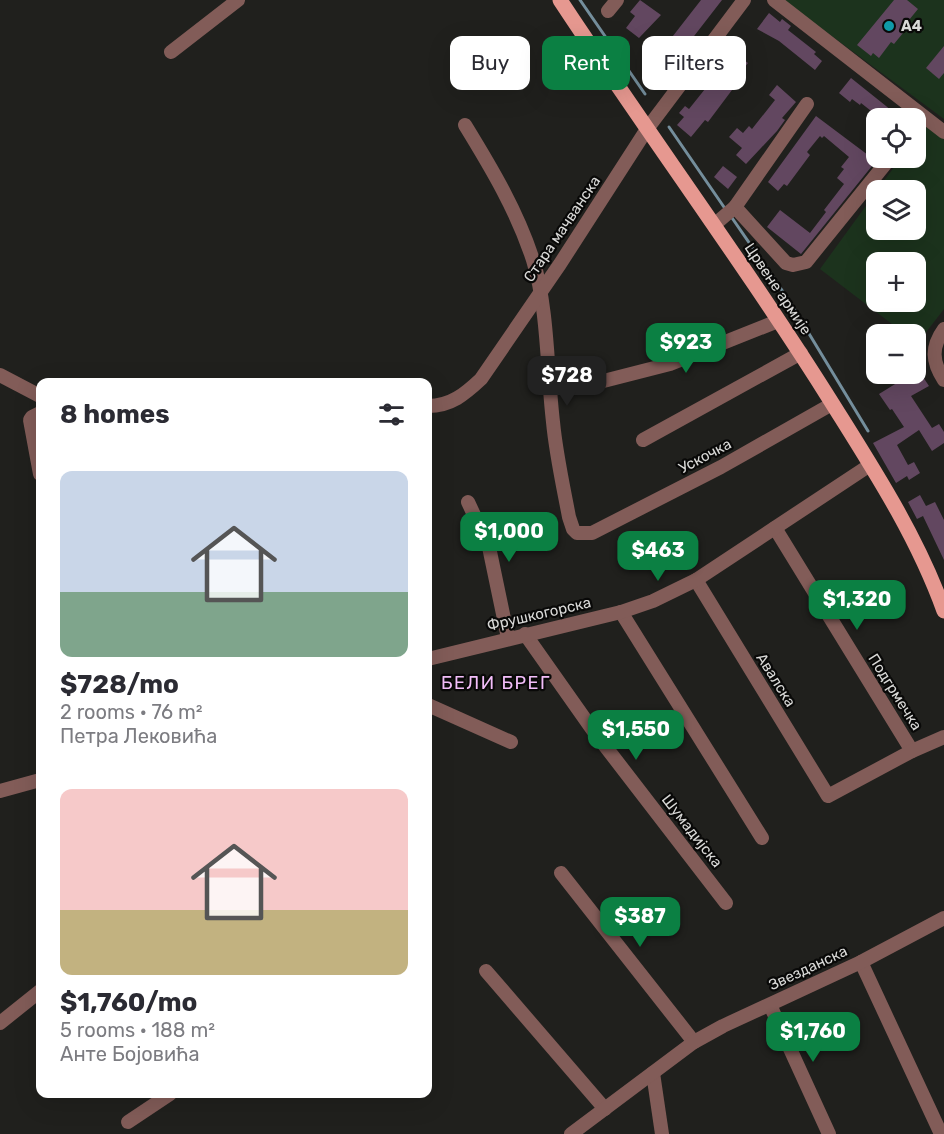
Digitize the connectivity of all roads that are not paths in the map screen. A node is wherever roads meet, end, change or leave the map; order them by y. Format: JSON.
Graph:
{"nodes":[{"id":1,"x":238,"y":0,"type":"edge"},
{"id":2,"x":560,"y":0,"type":"edge"},
{"id":3,"x":744,"y":0,"type":"edge"},
{"id":4,"x":774,"y":0,"type":"edge"},
{"id":5,"x":171,"y":52,"type":"dead end"},
{"id":6,"x":807,"y":104,"type":"dead end"},
{"id":7,"x":903,"y":108,"type":"edge"},
{"id":8,"x":926,"y":124,"type":"edge"},
{"id":9,"x":465,"y":125,"type":"dead end"},
{"id":10,"x":647,"y":129,"type":"junction"},
{"id":11,"x":944,"y":132,"type":"edge"},
{"id":12,"x":882,"y":168,"type":"edge"},
{"id":13,"x":735,"y":207,"type":"junction"},
{"id":14,"x":714,"y":225,"type":"junction"},
{"id":15,"x":533,"y":261,"type":"junction"},
{"id":16,"x":560,"y":264,"type":"junction"},
{"id":17,"x":540,"y":291,"type":"junction"},
{"id":18,"x":778,"y":321,"type":"junction"},
{"id":19,"x":944,"y":329,"type":"edge"},
{"id":20,"x":801,"y":353,"type":"junction"},
{"id":21,"x":0,"y":375,"type":"edge"},
{"id":22,"x":944,"y":380,"type":"edge"},
{"id":23,"x":580,"y":387,"type":"dead end"},
{"id":24,"x":36,"y":394,"type":"edge"},
{"id":25,"x":832,"y":404,"type":"junction"},
{"id":26,"x":432,"y":406,"type":"edge"},
{"id":27,"x":36,"y":415,"type":"edge"},
{"id":28,"x":643,"y":440,"type":"dead end"},
{"id":29,"x":36,"y":452,"type":"edge"},
{"id":30,"x":870,"y":465,"type":"junction"},
{"id":31,"x":468,"y":502,"type":"dead end"},
{"id":32,"x":775,"y":528,"type":"junction"},
{"id":33,"x":696,"y":580,"type":"junction"},
{"id":34,"x":944,"y":611,"type":"edge"},
{"id":35,"x":621,"y":612,"type":"junction"},
{"id":36,"x":525,"y":634,"type":"junction"},
{"id":37,"x":507,"y":638,"type":"junction"},
{"id":38,"x":432,"y":658,"type":"edge"},
{"id":39,"x":432,"y":707,"type":"edge"},
{"id":40,"x":944,"y":737,"type":"edge"},
{"id":41,"x":511,"y":742,"type":"dead end"},
{"id":42,"x":912,"y":751,"type":"junction"},
{"id":43,"x":36,"y":781,"type":"edge"},
{"id":44,"x":0,"y":791,"type":"edge"},
{"id":45,"x":762,"y":838,"type":"dead end"},
{"id":46,"x":561,"y":873,"type":"dead end"},
{"id":47,"x":726,"y":903,"type":"dead end"},
{"id":48,"x":943,"y":920,"type":"edge"},
{"id":49,"x":861,"y":962,"type":"junction"},
{"id":50,"x":486,"y":971,"type":"dead end"},
{"id":51,"x":36,"y":994,"type":"edge"},
{"id":52,"x":770,"y":1005,"type":"junction"},
{"id":53,"x":0,"y":1023,"type":"edge"},
{"id":54,"x":694,"y":1042,"type":"junction"},
{"id":55,"x":653,"y":1073,"type":"junction"},
{"id":56,"x":164,"y":1098,"type":"edge"},
{"id":57,"x":605,"y":1109,"type":"junction"},
{"id":58,"x":128,"y":1122,"type":"dead end"},
{"id":59,"x":571,"y":1134,"type":"edge"},
{"id":60,"x":662,"y":1134,"type":"edge"},
{"id":61,"x":829,"y":1134,"type":"edge"},
{"id":62,"x":941,"y":1134,"type":"edge"}],
"edges":[{"from":1,"to":5,"type":"street"},
{"from":2,"to":10,"type":"main road","name":"Црвене армије"},
{"from":3,"to":10,"type":"street","name":"Стара мачванска"},
{"from":4,"to":7,"type":"street"},
{"from":6,"to":13,"type":"street"},
{"from":8,"to":11,"type":"street"},
{"from":9,"to":15,"type":"street"},
{"from":10,"to":14,"type":"main road","name":"Црвене армије"},
{"from":10,"to":16,"type":"street","name":"Стара мачванска"},
{"from":12,"to":13,"type":"street"},
{"from":13,"to":14,"type":"street"},
{"from":14,"to":18,"type":"main road","name":"Црвене армије"},
{"from":15,"to":16,"type":"street"},
{"from":15,"to":17,"type":"street"},
{"from":16,"to":17,"type":"street","name":"Стара мачванска"},
{"from":17,"to":25,"type":"street","name":"Ускочка"},
{"from":17,"to":26,"type":"street","name":"Стара мачванска"},
{"from":18,"to":20,"type":"main road","name":"Црвене армије"},
{"from":18,"to":23,"type":"street"},
{"from":19,"to":22,"type":"street"},
{"from":20,"to":25,"type":"main road","name":"Црвене армије"},
{"from":20,"to":28,"type":"street"},
{"from":21,"to":24,"type":"street"},
{"from":25,"to":30,"type":"main road","name":"Црвене армије"},
{"from":27,"to":29,"type":"street"},
{"from":30,"to":32,"type":"street","name":"Фрушкогорска"},
{"from":30,"to":34,"type":"main road","name":"Црвене армије"},
{"from":31,"to":37,"type":"street"},
{"from":32,"to":33,"type":"street","name":"Фрушкогорска"},
{"from":32,"to":42,"type":"street","name":"Подгрмечка"},
{"from":33,"to":35,"type":"street","name":"Фрушкогорска"},
{"from":33,"to":42,"type":"street","name":"Авалска"},
{"from":35,"to":36,"type":"street","name":"Фрушкогорска"},
{"from":35,"to":45,"type":"street"},
{"from":36,"to":37,"type":"street","name":"Фрушкогорска"},
{"from":36,"to":47,"type":"street","name":"Шумадијска"},
{"from":37,"to":38,"type":"street","name":"Фрушкогорска"},
{"from":39,"to":41,"type":"street"},
{"from":40,"to":42,"type":"street"},
{"from":43,"to":44,"type":"street"},
{"from":46,"to":54,"type":"street"},
{"from":48,"to":49,"type":"street","name":"Звезданска"},
{"from":49,"to":52,"type":"street","name":"Звезданска"},
{"from":49,"to":62,"type":"street"},
{"from":50,"to":57,"type":"street"},
{"from":51,"to":53,"type":"street"},
{"from":52,"to":54,"type":"street","name":"Звезданска"},
{"from":52,"to":61,"type":"street"},
{"from":54,"to":55,"type":"street","name":"Звезданска"},
{"from":55,"to":57,"type":"street","name":"Звезданска"},
{"from":55,"to":60,"type":"street"},
{"from":56,"to":58,"type":"street"},
{"from":57,"to":59,"type":"street","name":"Звезданска"}]}
